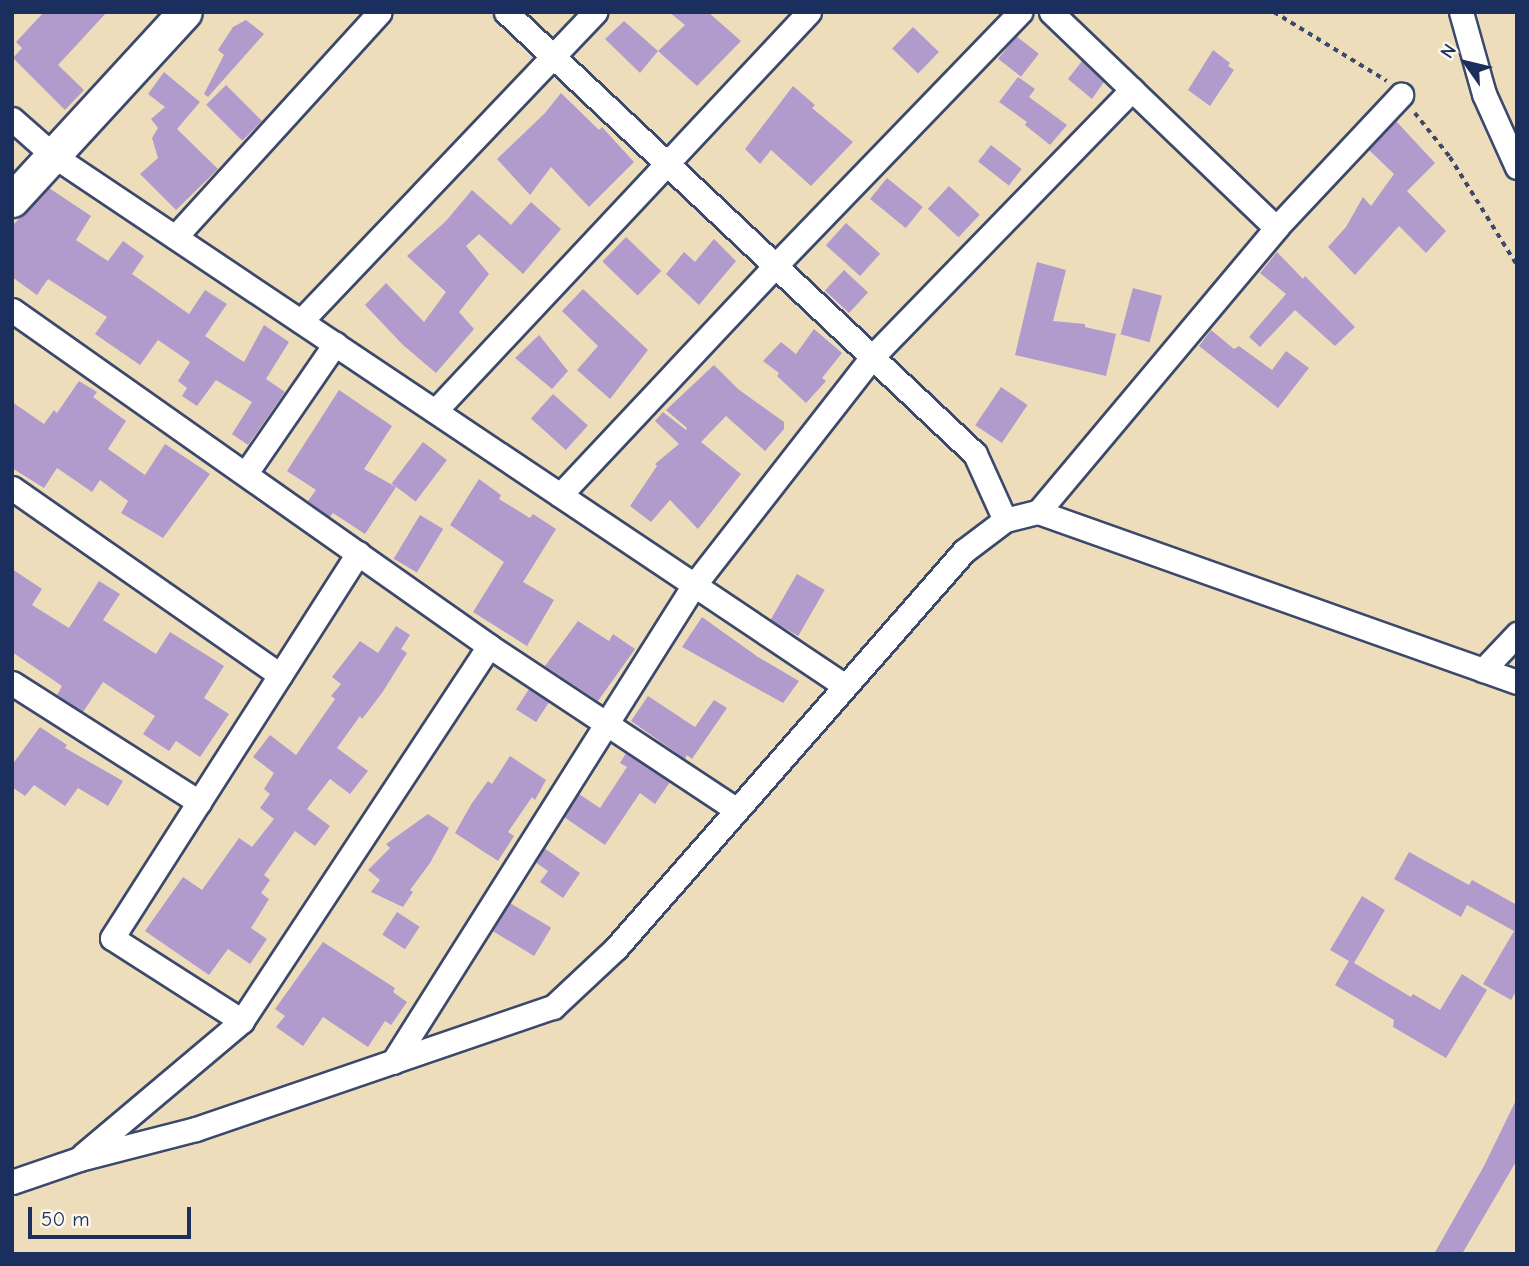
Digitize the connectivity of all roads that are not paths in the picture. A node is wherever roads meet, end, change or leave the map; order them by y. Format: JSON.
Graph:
{"nodes":[{"id":1,"x":185,"y":12,"type":"edge"},
{"id":2,"x":380,"y":12,"type":"edge"},
{"id":3,"x":506,"y":12,"type":"edge"},
{"id":4,"x":595,"y":12,"type":"edge"},
{"id":5,"x":809,"y":12,"type":"edge"},
{"id":6,"x":1020,"y":12,"type":"edge"},
{"id":7,"x":1051,"y":12,"type":"edge"},
{"id":8,"x":1461,"y":12,"type":"edge"},
{"id":9,"x":554,"y":57,"type":"junction"},
{"id":10,"x":1132,"y":90,"type":"junction"},
{"id":11,"x":1401,"y":95,"type":"road end"},
{"id":12,"x":12,"y":119,"type":"edge"},
{"id":13,"x":54,"y":156,"type":"junction"},
{"id":14,"x":665,"y":163,"type":"junction"},
{"id":15,"x":1517,"y":167,"type":"edge"},
{"id":16,"x":12,"y":200,"type":"edge"},
{"id":17,"x":1276,"y":229,"type":"junction"},
{"id":18,"x":175,"y":237,"type":"junction"},
{"id":19,"x":775,"y":266,"type":"junction"},
{"id":20,"x":12,"y":310,"type":"edge"},
{"id":21,"x":301,"y":321,"type":"junction"},
{"id":22,"x":335,"y":344,"type":"junction"},
{"id":23,"x":872,"y":357,"type":"junction"},
{"id":24,"x":435,"y":411,"type":"junction"},
{"id":25,"x":246,"y":473,"type":"junction"},
{"id":26,"x":12,"y":488,"type":"edge"},
{"id":27,"x":560,"y":495,"type":"junction"},
{"id":28,"x":1038,"y":512,"type":"junction"},
{"id":29,"x":1005,"y":520,"type":"junction"},
{"id":30,"x":358,"y":552,"type":"junction"},
{"id":31,"x":694,"y":585,"type":"junction"},
{"id":32,"x":1517,"y":634,"type":"edge"},
{"id":33,"x":489,"y":646,"type":"junction"},
{"id":34,"x":1483,"y":670,"type":"junction"},
{"id":35,"x":280,"y":674,"type":"junction"},
{"id":36,"x":1517,"y":682,"type":"edge"},
{"id":37,"x":12,"y":683,"type":"edge"},
{"id":38,"x":845,"y":686,"type":"junction"},
{"id":39,"x":607,"y":724,"type":"junction"},
{"id":40,"x":199,"y":802,"type":"junction"},
{"id":41,"x":737,"y":810,"type":"junction"},
{"id":42,"x":242,"y":1021,"type":"junction"},
{"id":43,"x":394,"y":1062,"type":"junction"},
{"id":44,"x":79,"y":1159,"type":"junction"},
{"id":45,"x":12,"y":1182,"type":"edge"}],
"edges":[{"from":1,"to":13,"type":"street"},
{"from":2,"to":18,"type":"street"},
{"from":3,"to":9,"type":"street"},
{"from":4,"to":9,"type":"street"},
{"from":5,"to":14,"type":"street"},
{"from":6,"to":19,"type":"street"},
{"from":7,"to":10,"type":"street"},
{"from":8,"to":15,"type":"street"},
{"from":9,"to":14,"type":"street"},
{"from":9,"to":21,"type":"street"},
{"from":10,"to":17,"type":"street"},
{"from":10,"to":23,"type":"street"},
{"from":11,"to":17,"type":"street"},
{"from":12,"to":13,"type":"street"},
{"from":13,"to":16,"type":"street"},
{"from":13,"to":18,"type":"street"},
{"from":14,"to":19,"type":"street"},
{"from":14,"to":24,"type":"street"},
{"from":17,"to":28,"type":"street"},
{"from":18,"to":21,"type":"street"},
{"from":19,"to":23,"type":"street"},
{"from":19,"to":27,"type":"street"},
{"from":20,"to":25,"type":"street"},
{"from":21,"to":22,"type":"street"},
{"from":22,"to":24,"type":"street"},
{"from":22,"to":25,"type":"street"},
{"from":23,"to":29,"type":"street"},
{"from":23,"to":31,"type":"street"},
{"from":24,"to":27,"type":"street"},
{"from":25,"to":30,"type":"street"},
{"from":26,"to":35,"type":"street"},
{"from":27,"to":31,"type":"street"},
{"from":28,"to":29,"type":"street"},
{"from":28,"to":34,"type":"street"},
{"from":29,"to":38,"type":"street"},
{"from":30,"to":33,"type":"street"},
{"from":30,"to":35,"type":"street"},
{"from":31,"to":38,"type":"street"},
{"from":31,"to":39,"type":"street"},
{"from":32,"to":34,"type":"street"},
{"from":33,"to":39,"type":"street"},
{"from":33,"to":42,"type":"street"},
{"from":34,"to":36,"type":"street"},
{"from":35,"to":40,"type":"street"},
{"from":37,"to":40,"type":"street"},
{"from":38,"to":41,"type":"street"},
{"from":39,"to":41,"type":"street"},
{"from":39,"to":43,"type":"street"},
{"from":40,"to":42,"type":"street"},
{"from":41,"to":43,"type":"street"},
{"from":42,"to":44,"type":"street"},
{"from":43,"to":44,"type":"street"},
{"from":44,"to":45,"type":"street"}]}
